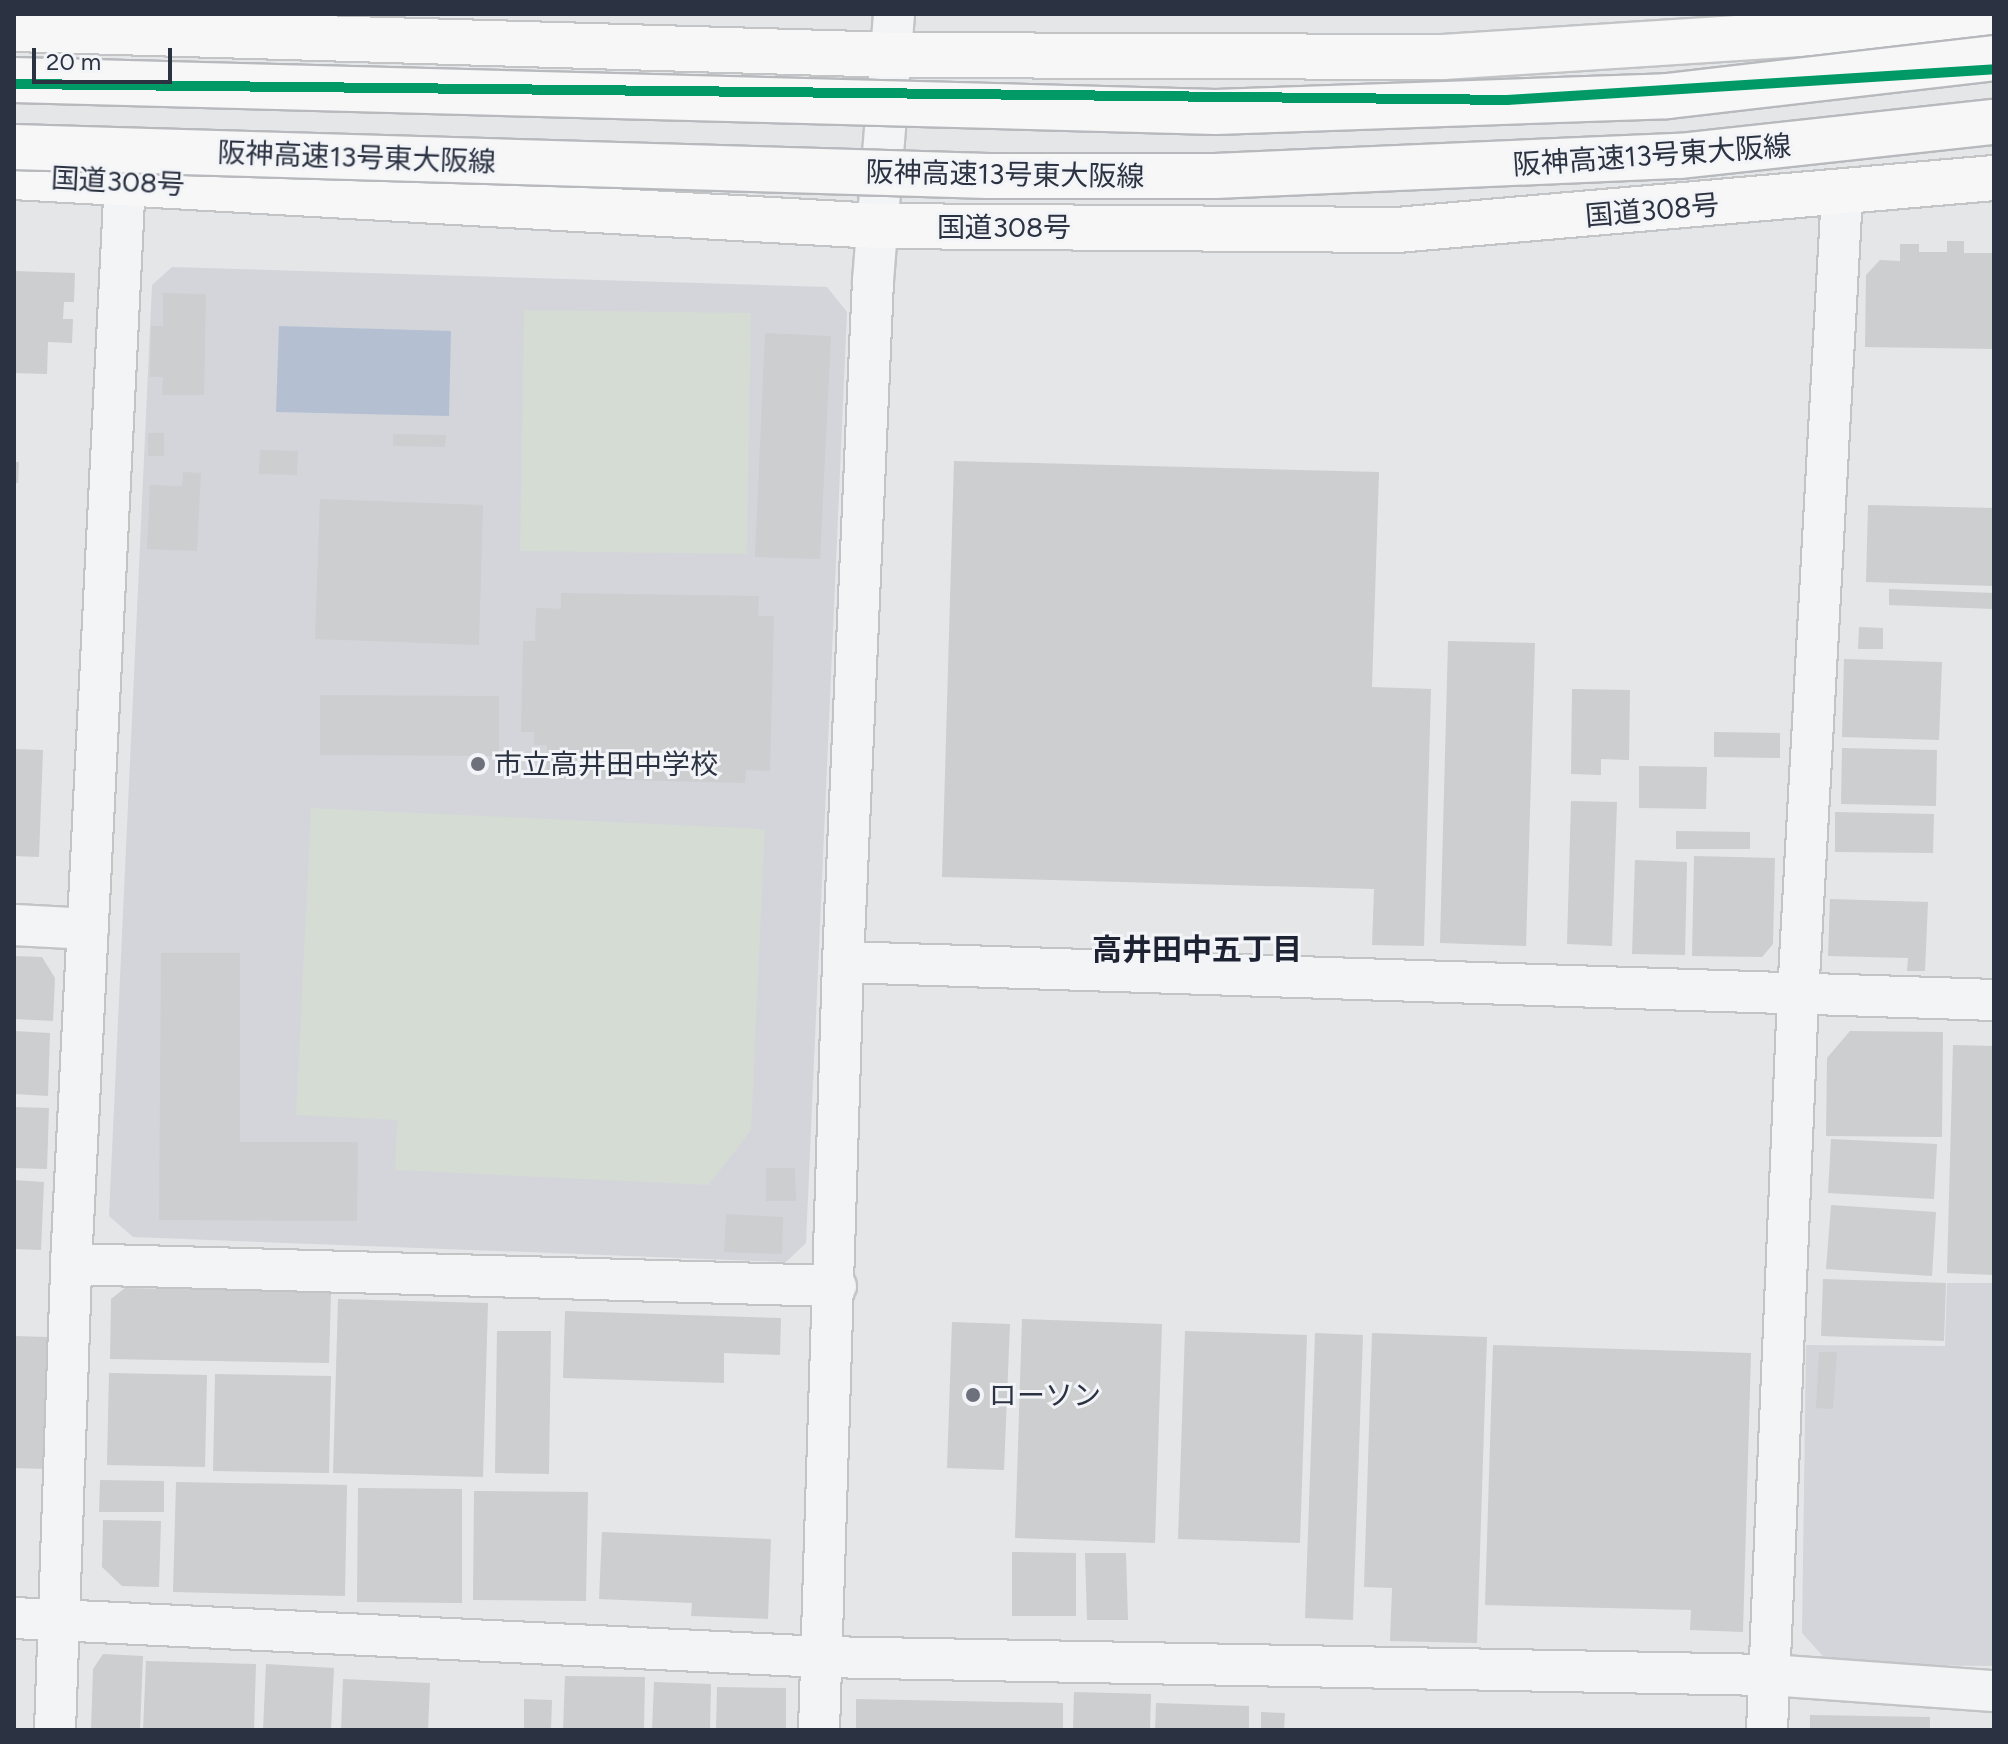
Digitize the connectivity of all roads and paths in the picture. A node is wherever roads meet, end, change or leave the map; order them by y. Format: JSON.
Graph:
{"nodes":[{"id":1,"x":1989,"y":14,"type":"edge"},
{"id":2,"x":137,"y":23,"type":"edge"},
{"id":3,"x":1843,"y":23,"type":"edge"},
{"id":4,"x":14,"y":29,"type":"edge"},
{"id":5,"x":894,"y":35,"type":"edge"},
{"id":6,"x":1994,"y":58,"type":"edge"},
{"id":7,"x":14,"y":80,"type":"edge"},
{"id":8,"x":1994,"y":122,"type":"edge"},
{"id":9,"x":14,"y":147,"type":"edge"},
{"id":10,"x":14,"y":177,"type":"edge"},
{"id":11,"x":1994,"y":178,"type":"edge"},
{"id":12,"x":125,"y":180,"type":"junction"},
{"id":13,"x":1842,"y":194,"type":"junction"},
{"id":14,"x":876,"y":225,"type":"junction"},
{"id":15,"x":14,"y":925,"type":"edge"},
{"id":16,"x":88,"y":929,"type":"junction"},
{"id":17,"x":843,"y":962,"type":"junction"},
{"id":18,"x":1798,"y":996,"type":"junction"},
{"id":19,"x":1994,"y":1000,"type":"edge"},
{"id":20,"x":71,"y":1264,"type":"junction"},
{"id":21,"x":836,"y":1286,"type":"junction"},
{"id":22,"x":14,"y":1618,"type":"edge"},
{"id":23,"x":58,"y":1619,"type":"junction"},
{"id":24,"x":822,"y":1657,"type":"junction"},
{"id":25,"x":1769,"y":1675,"type":"junction"},
{"id":26,"x":1994,"y":1691,"type":"edge"},
{"id":27,"x":55,"y":1730,"type":"edge"},
{"id":28,"x":819,"y":1730,"type":"edge"},
{"id":29,"x":1767,"y":1730,"type":"edge"}],
"edges":[{"from":1,"to":3,"type":"highway"},
{"from":2,"to":4,"type":"highway"},
{"from":2,"to":5,"type":"highway"},
{"from":3,"to":5,"type":"highway"},
{"from":5,"to":14,"type":"street"},
{"from":6,"to":7,"type":"highway","name":"阪神高速13号東大阪線","bridge":true},
{"from":8,"to":9,"type":"highway","name":"阪神高速13号東大阪線","bridge":true},
{"from":10,"to":12,"type":"highway","name":"国道308号"},
{"from":11,"to":13,"type":"highway","name":"国道308号"},
{"from":12,"to":14,"type":"highway","name":"国道308号"},
{"from":12,"to":16,"type":"street"},
{"from":13,"to":14,"type":"highway","name":"国道308号"},
{"from":13,"to":18,"type":"street"},
{"from":14,"to":17,"type":"street"},
{"from":15,"to":16,"type":"street"},
{"from":16,"to":20,"type":"street"},
{"from":17,"to":18,"type":"street"},
{"from":17,"to":21,"type":"street"},
{"from":18,"to":19,"type":"street"},
{"from":18,"to":25,"type":"street"},
{"from":20,"to":21,"type":"street"},
{"from":20,"to":23,"type":"street"},
{"from":21,"to":24,"type":"street"},
{"from":22,"to":23,"type":"street"},
{"from":23,"to":24,"type":"street"},
{"from":23,"to":27,"type":"street"},
{"from":24,"to":25,"type":"street"},
{"from":24,"to":28,"type":"street"},
{"from":25,"to":26,"type":"street"},
{"from":25,"to":29,"type":"street"}]}
